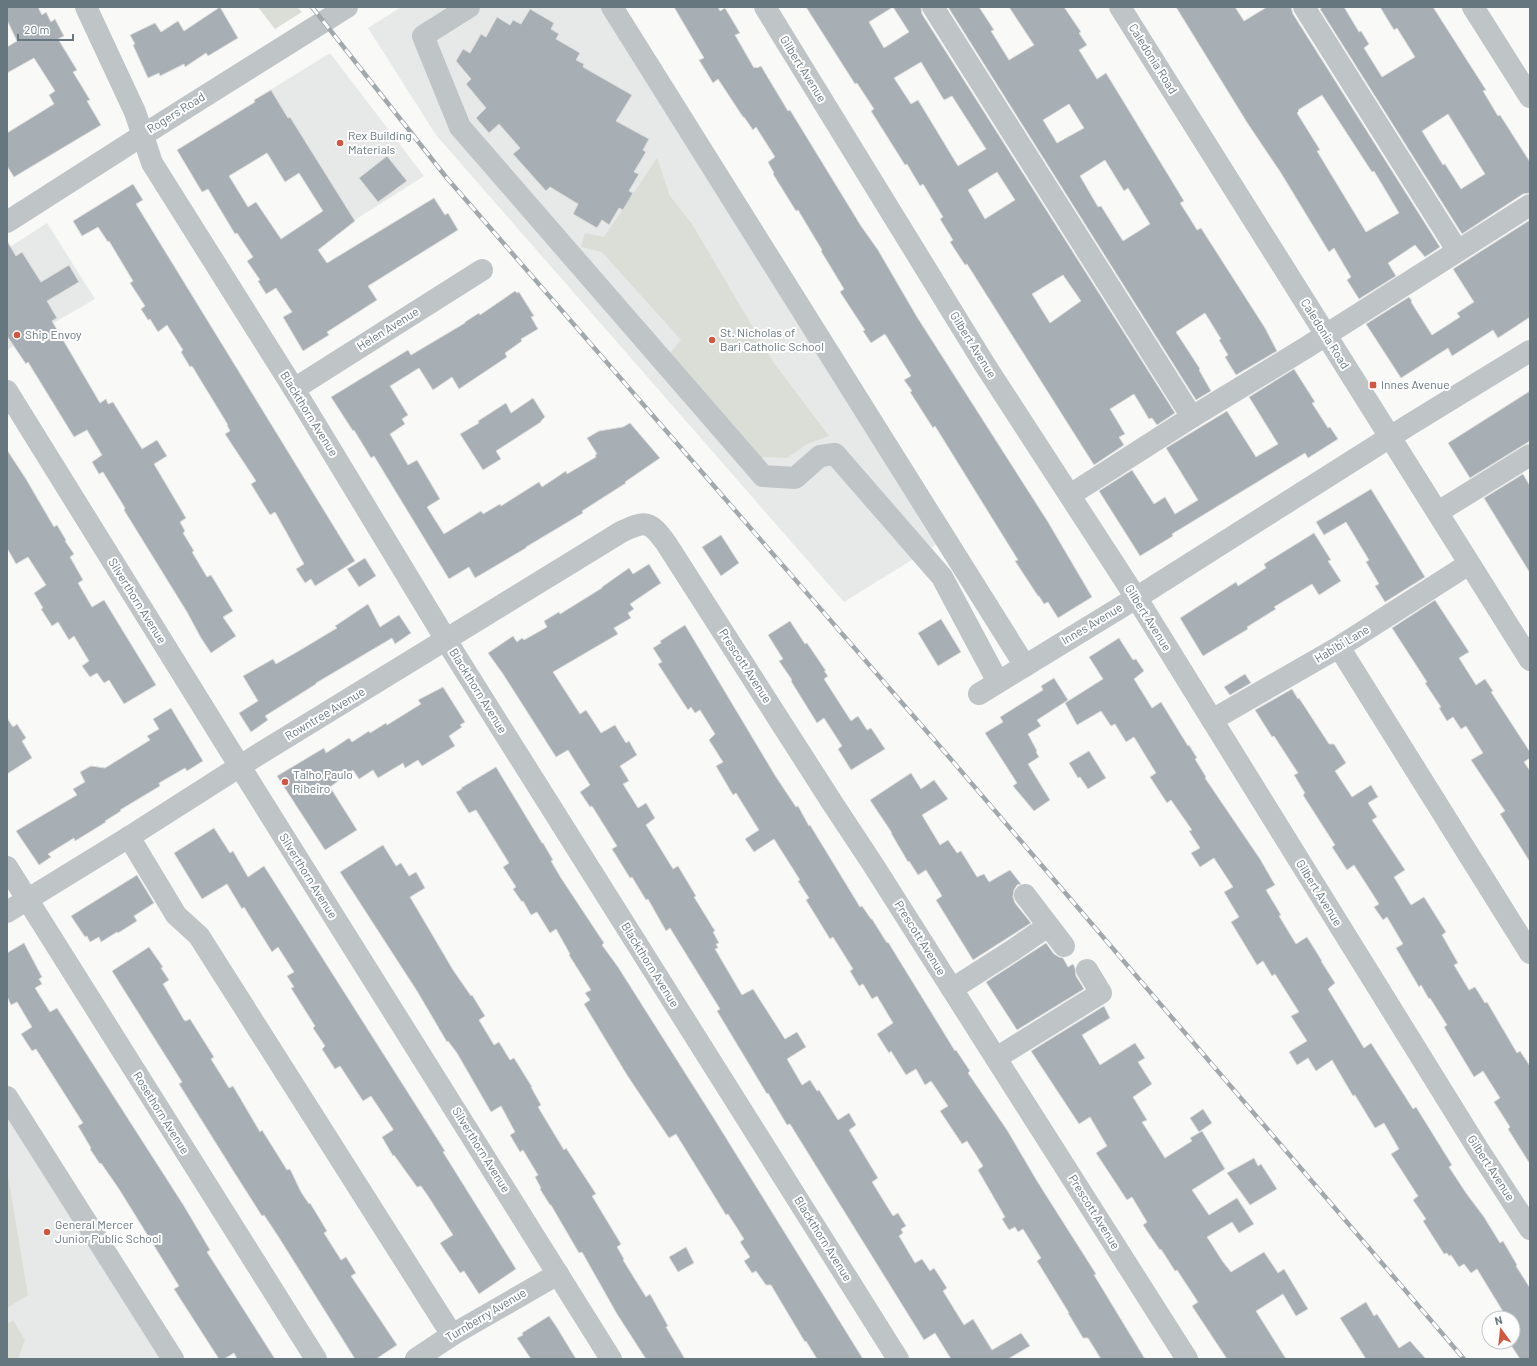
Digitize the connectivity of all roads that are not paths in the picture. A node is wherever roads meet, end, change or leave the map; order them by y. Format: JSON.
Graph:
{"nodes":[{"id":1,"x":86,"y":7,"type":"edge"},
{"id":2,"x":347,"y":7,"type":"edge"},
{"id":3,"x":469,"y":7,"type":"edge"},
{"id":4,"x":612,"y":7,"type":"edge"},
{"id":5,"x":765,"y":7,"type":"edge"},
{"id":6,"x":933,"y":7,"type":"edge"},
{"id":7,"x":1120,"y":7,"type":"edge"},
{"id":8,"x":1304,"y":7,"type":"edge"},
{"id":9,"x":1474,"y":7,"type":"edge"},
{"id":10,"x":1530,"y":97,"type":"edge"},
{"id":11,"x":142,"y":134,"type":"junction"},
{"id":12,"x":1530,"y":204,"type":"edge"},
{"id":13,"x":7,"y":222,"type":"edge"},
{"id":14,"x":1457,"y":250,"type":"junction"},
{"id":15,"x":482,"y":270,"type":"dead end"},
{"id":16,"x":1326,"y":335,"type":"junction"},
{"id":17,"x":1530,"y":351,"type":"edge"},
{"id":18,"x":294,"y":389,"type":"junction"},
{"id":19,"x":7,"y":391,"type":"edge"},
{"id":20,"x":1192,"y":418,"type":"junction"},
{"id":21,"x":1391,"y":437,"type":"junction"},
{"id":22,"x":1530,"y":455,"type":"edge"},
{"id":23,"x":1070,"y":495,"type":"junction"},
{"id":24,"x":1438,"y":512,"type":"junction"},
{"id":25,"x":646,"y":524,"type":"joint"},
{"id":26,"x":1469,"y":564,"type":"junction"},
{"id":27,"x":1136,"y":598,"type":"junction"},
{"id":28,"x":446,"y":639,"type":"junction"},
{"id":29,"x":1340,"y":646,"type":"junction"},
{"id":30,"x":1530,"y":660,"type":"edge"},
{"id":31,"x":1025,"y":666,"type":"junction"},
{"id":32,"x":998,"y":682,"type":"junction"},
{"id":33,"x":979,"y":694,"type":"dead end"},
{"id":34,"x":1212,"y":720,"type":"junction"},
{"id":35,"x":239,"y":766,"type":"junction"},
{"id":36,"x":129,"y":837,"type":"junction"},
{"id":37,"x":7,"y":867,"type":"edge"},
{"id":38,"x":1025,"y":896,"type":"dead end"},
{"id":39,"x":27,"y":899,"type":"junction"},
{"id":40,"x":7,"y":912,"type":"edge"},
{"id":41,"x":1048,"y":926,"type":"junction"},
{"id":42,"x":1064,"y":946,"type":"dead end"},
{"id":43,"x":1530,"y":953,"type":"edge"},
{"id":44,"x":1087,"y":970,"type":"dead end"},
{"id":45,"x":952,"y":988,"type":"junction"},
{"id":46,"x":996,"y":1058,"type":"junction"},
{"id":47,"x":7,"y":1097,"type":"edge"},
{"id":48,"x":1530,"y":1229,"type":"edge"},
{"id":49,"x":558,"y":1274,"type":"junction"},
{"id":50,"x":452,"y":1335,"type":"junction"},
{"id":51,"x":173,"y":1359,"type":"edge"},
{"id":52,"x":316,"y":1359,"type":"edge"},
{"id":53,"x":416,"y":1359,"type":"edge"},
{"id":54,"x":611,"y":1359,"type":"edge"},
{"id":55,"x":898,"y":1359,"type":"edge"},
{"id":56,"x":1187,"y":1359,"type":"edge"}],
"edges":[{"from":1,"to":11,"type":"street","name":"Blackthorn Avenue"},
{"from":2,"to":11,"type":"street","name":"Rogers Road"},
{"from":3,"to":32,"type":"street"},
{"from":4,"to":31,"type":"street"},
{"from":5,"to":23,"type":"street","name":"Gilbert Avenue"},
{"from":6,"to":20,"type":"street"},
{"from":7,"to":16,"type":"street","name":"Caledonia Road"},
{"from":8,"to":14,"type":"street"},
{"from":9,"to":10,"type":"street"},
{"from":11,"to":13,"type":"street","name":"Rogers Road"},
{"from":11,"to":18,"type":"street","name":"Blackthorn Avenue"},
{"from":12,"to":14,"type":"street"},
{"from":14,"to":16,"type":"street"},
{"from":15,"to":18,"type":"street","name":"Helen Avenue"},
{"from":16,"to":20,"type":"street"},
{"from":16,"to":21,"type":"street","name":"Caledonia Road"},
{"from":17,"to":21,"type":"street","name":"Innes Avenue"},
{"from":18,"to":28,"type":"street","name":"Blackthorn Avenue"},
{"from":19,"to":35,"type":"street","name":"Silverthorn Avenue"},
{"from":20,"to":23,"type":"street"},
{"from":21,"to":24,"type":"street","name":"Caledonia Road"},
{"from":21,"to":27,"type":"street","name":"Innes Avenue"},
{"from":22,"to":24,"type":"street"},
{"from":23,"to":27,"type":"street","name":"Gilbert Avenue"},
{"from":24,"to":26,"type":"street","name":"Caledonia Road"},
{"from":25,"to":28,"type":"street","name":"Rowntree Avenue"},
{"from":25,"to":45,"type":"street","name":"Prescott Avenue"},
{"from":26,"to":29,"type":"street","name":"Habibi Lane"},
{"from":26,"to":30,"type":"street","name":"Caledonia Road"},
{"from":27,"to":31,"type":"street","name":"Innes Avenue"},
{"from":27,"to":34,"type":"street","name":"Gilbert Avenue"},
{"from":28,"to":35,"type":"street","name":"Rowntree Avenue"},
{"from":28,"to":55,"type":"street","name":"Blackthorn Avenue"},
{"from":29,"to":34,"type":"street","name":"Habibi Lane"},
{"from":29,"to":43,"type":"street"},
{"from":31,"to":32,"type":"street","name":"Innes Avenue"},
{"from":32,"to":33,"type":"street","name":"Innes Avenue"},
{"from":34,"to":48,"type":"street","name":"Gilbert Avenue"},
{"from":35,"to":36,"type":"street","name":"Rowntree Avenue"},
{"from":35,"to":49,"type":"street","name":"Silverthorn Avenue"},
{"from":36,"to":39,"type":"street","name":"Rowntree Avenue"},
{"from":36,"to":50,"type":"street"},
{"from":37,"to":39,"type":"street","name":"Rosethorn Avenue"},
{"from":38,"to":41,"type":"street"},
{"from":39,"to":40,"type":"street","name":"Rowntree Avenue"},
{"from":39,"to":52,"type":"street","name":"Rosethorn Avenue"},
{"from":41,"to":42,"type":"street"},
{"from":41,"to":45,"type":"street"},
{"from":44,"to":46,"type":"street"},
{"from":45,"to":46,"type":"street","name":"Prescott Avenue"},
{"from":46,"to":56,"type":"street","name":"Prescott Avenue"},
{"from":47,"to":51,"type":"street"},
{"from":49,"to":50,"type":"street","name":"Turnberry Avenue"},
{"from":49,"to":54,"type":"street","name":"Silverthorn Avenue"},
{"from":50,"to":53,"type":"street","name":"Turnberry Avenue"}]}
